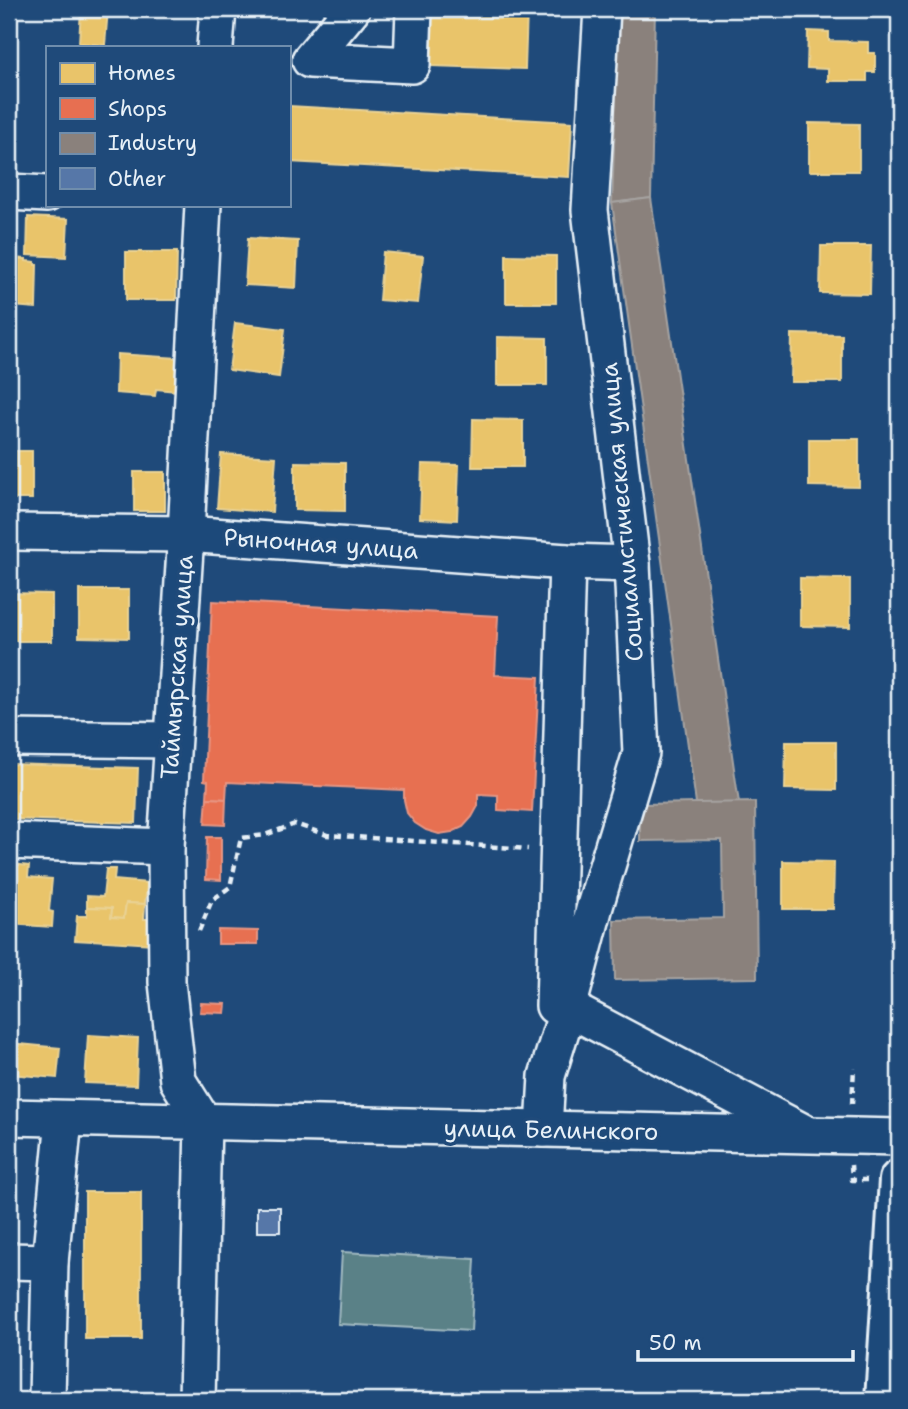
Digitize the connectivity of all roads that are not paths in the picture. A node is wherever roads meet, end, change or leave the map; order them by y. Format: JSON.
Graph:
{"nodes":[{"id":1,"x":218,"y":9,"type":"edge"},
{"id":2,"x":352,"y":9,"type":"edge"},
{"id":3,"x":414,"y":9,"type":"edge"},
{"id":4,"x":602,"y":9,"type":"edge"},
{"id":5,"x":215,"y":46,"type":"edge"},
{"id":6,"x":300,"y":59,"type":"edge"},
{"id":7,"x":9,"y":192,"type":"edge"},
{"id":8,"x":46,"y":194,"type":"edge"},
{"id":9,"x":203,"y":206,"type":"edge"},
{"id":10,"x":9,"y":532,"type":"edge"},
{"id":11,"x":186,"y":534,"type":"junction"},
{"id":12,"x":567,"y":562,"type":"junction"},
{"id":13,"x":632,"y":564,"type":"junction"},
{"id":14,"x":9,"y":738,"type":"edge"},
{"id":15,"x":172,"y":740,"type":"junction"},
{"id":16,"x":9,"y":841,"type":"edge"},
{"id":17,"x":166,"y":847,"type":"junction"},
{"id":18,"x":568,"y":1008,"type":"junction"},
{"id":19,"x":553,"y":1057,"type":"junction"},
{"id":20,"x":9,"y":1117,"type":"edge"},
{"id":21,"x":64,"y":1119,"type":"junction"},
{"id":22,"x":203,"y":1121,"type":"junction"},
{"id":23,"x":544,"y":1129,"type":"junction"},
{"id":24,"x":809,"y":1135,"type":"junction"},
{"id":25,"x":899,"y":1137,"type":"edge"},
{"id":26,"x":899,"y":1180,"type":"edge"},
{"id":27,"x":9,"y":1261,"type":"edge"},
{"id":28,"x":50,"y":1262,"type":"junction"},
{"id":29,"x":47,"y":1400,"type":"edge"},
{"id":30,"x":197,"y":1400,"type":"edge"},
{"id":31,"x":885,"y":1400,"type":"edge"}],
"edges":[{"from":1,"to":5,"type":"street"},
{"from":2,"to":6,"type":"street"},
{"from":3,"to":6,"type":"street"},
{"from":4,"to":13,"type":"street","name":"Социалистическая улица"},
{"from":7,"to":8,"type":"street"},
{"from":9,"to":11,"type":"street","name":"Таймырская улица"},
{"from":10,"to":11,"type":"street","name":"Рыночная улица"},
{"from":11,"to":12,"type":"street","name":"Рыночная улица"},
{"from":11,"to":15,"type":"street","name":"Таймырская улица"},
{"from":12,"to":13,"type":"street","name":"Рыночная улица"},
{"from":12,"to":19,"type":"street"},
{"from":13,"to":18,"type":"street","name":"Социалистическая улица"},
{"from":14,"to":15,"type":"street"},
{"from":15,"to":17,"type":"street","name":"Таймырская улица"},
{"from":16,"to":17,"type":"street"},
{"from":17,"to":22,"type":"street","name":"Таймырская улица"},
{"from":18,"to":19,"type":"street","name":"Социалистическая улица"},
{"from":18,"to":24,"type":"street"},
{"from":19,"to":23,"type":"street","name":"Социалистическая улица"},
{"from":20,"to":21,"type":"street","name":"улица Белинского"},
{"from":21,"to":22,"type":"street","name":"улица Белинского"},
{"from":21,"to":28,"type":"street"},
{"from":22,"to":23,"type":"street","name":"улица Белинского"},
{"from":22,"to":30,"type":"street"},
{"from":23,"to":24,"type":"street","name":"улица Белинского"},
{"from":24,"to":25,"type":"street","name":"улица Белинского"},
{"from":26,"to":31,"type":"main road"},
{"from":27,"to":28,"type":"street"},
{"from":28,"to":29,"type":"street"}]}
